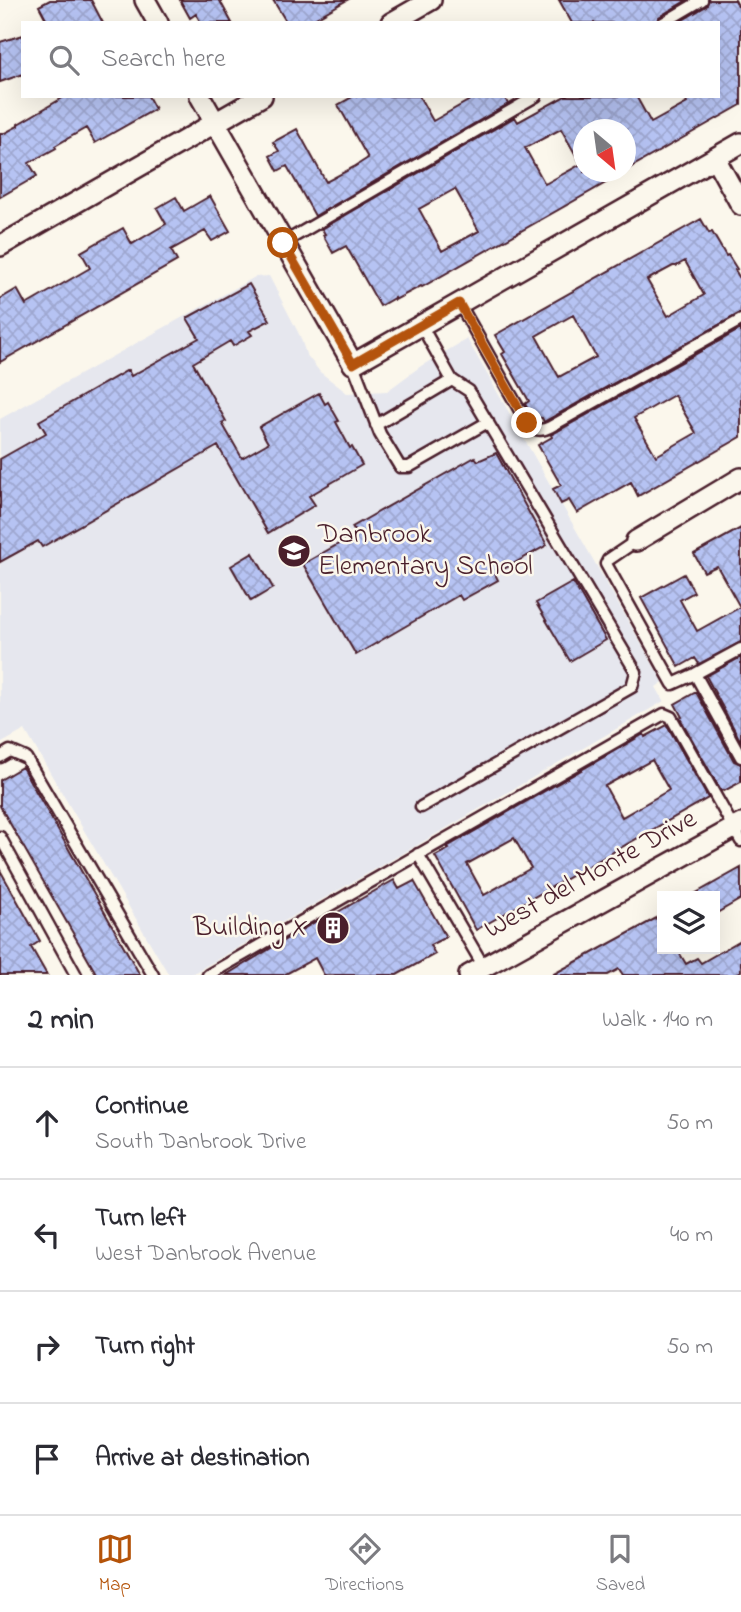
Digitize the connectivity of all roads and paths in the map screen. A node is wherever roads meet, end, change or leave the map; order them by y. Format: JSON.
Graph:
{"nodes":[{"id":1,"x":431,"y":0,"type":"edge"},
{"id":2,"x":702,"y":0,"type":"edge"},
{"id":3,"x":150,"y":2,"type":"edge"},
{"id":4,"x":157,"y":21,"type":"edge"},
{"id":5,"x":394,"y":21,"type":"edge"},
{"id":6,"x":666,"y":21,"type":"edge"},
{"id":7,"x":201,"y":98,"type":"edge"},
{"id":8,"x":259,"y":98,"type":"edge"},
{"id":9,"x":533,"y":98,"type":"edge"},
{"id":10,"x":215,"y":123,"type":"junction"},
{"id":11,"x":741,"y":143,"type":"edge"},
{"id":12,"x":715,"y":158,"type":"junction"},
{"id":13,"x":741,"y":205,"type":"edge"},
{"id":14,"x":283,"y":243,"type":"junction"},
{"id":15,"x":0,"y":246,"type":"edge"},
{"id":16,"x":459,"y":303,"type":"junction"},
{"id":17,"x":741,"y":320,"type":"edge"},
{"id":18,"x":421,"y":325,"type":"junction"},
{"id":19,"x":353,"y":364,"type":"junction"},
{"id":20,"x":452,"y":380,"type":"junction"},
{"id":21,"x":488,"y":422,"type":"junction"},
{"id":22,"x":376,"y":425,"type":"junction"},
{"id":23,"x":741,"y":478,"type":"edge"},
{"id":24,"x":636,"y":541,"type":"joint"},
{"id":25,"x":741,"y":649,"type":"edge"},
{"id":26,"x":695,"y":674,"type":"junction"},
{"id":27,"x":0,"y":757,"type":"edge"},
{"id":28,"x":741,"y":757,"type":"edge"},
{"id":29,"x":421,"y":807,"type":"dead end"},
{"id":30,"x":739,"y":831,"type":"edge"},
{"id":31,"x":0,"y":837,"type":"edge"},
{"id":32,"x":418,"y":854,"type":"junction"},
{"id":33,"x":476,"y":971,"type":"edge"},
{"id":34,"x":76,"y":975,"type":"edge"},
{"id":35,"x":153,"y":975,"type":"edge"},
{"id":36,"x":208,"y":975,"type":"edge"}],
"edges":[{"from":1,"to":5,"type":"street"},
{"from":2,"to":6,"type":"lane"},
{"from":3,"to":4,"type":"street"},
{"from":7,"to":10,"type":"street"},
{"from":8,"to":10,"type":"street"},
{"from":9,"to":14,"type":"lane"},
{"from":10,"to":14,"type":"street"},
{"from":10,"to":15,"type":"street"},
{"from":11,"to":12,"type":"street"},
{"from":12,"to":13,"type":"street"},
{"from":12,"to":16,"type":"street"},
{"from":14,"to":19,"type":"street"},
{"from":16,"to":17,"type":"lane"},
{"from":16,"to":18,"type":"street"},
{"from":18,"to":19,"type":"street"},
{"from":18,"to":20,"type":"lane"},
{"from":19,"to":22,"type":"lane"},
{"from":20,"to":21,"type":"lane"},
{"from":20,"to":22,"type":"lane"},
{"from":21,"to":22,"type":"lane"},
{"from":21,"to":29,"type":"lane"},
{"from":23,"to":24,"type":"street"},
{"from":24,"to":26,"type":"lane"},
{"from":25,"to":26,"type":"lane"},
{"from":26,"to":28,"type":"lane"},
{"from":27,"to":35,"type":"lane"},
{"from":30,"to":32,"type":"lane"},
{"from":30,"to":33,"type":"street","name":"West del Monte Drive"},
{"from":31,"to":34,"type":"lane"},
{"from":32,"to":33,"type":"lane"},
{"from":32,"to":36,"type":"lane"}]}
